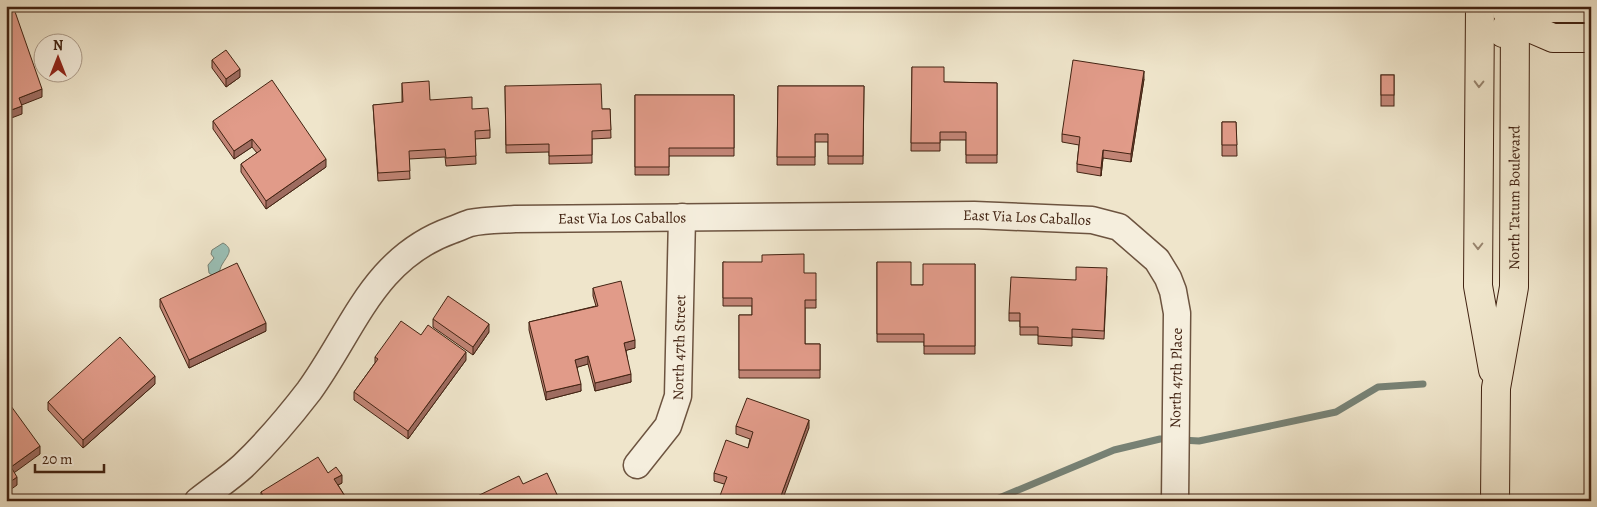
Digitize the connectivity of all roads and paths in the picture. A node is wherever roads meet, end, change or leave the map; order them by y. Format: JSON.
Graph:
{"nodes":[{"id":1,"x":1480,"y":6,"type":"edge"},
{"id":2,"x":1591,"y":8,"type":"edge"},
{"id":3,"x":1511,"y":11,"type":"edge"},
{"id":4,"x":1591,"y":38,"type":"edge"},
{"id":5,"x":682,"y":217,"type":"junction"},
{"id":6,"x":1156,"y":260,"type":"joint"},
{"id":7,"x":1496,"y":388,"type":"junction"},
{"id":8,"x":637,"y":465,"type":"dead end"},
{"id":9,"x":198,"y":501,"type":"edge"},
{"id":10,"x":1175,"y":501,"type":"edge"},
{"id":11,"x":1495,"y":501,"type":"edge"}],
"edges":[{"from":1,"to":7,"type":"main road","one_way":true},
{"from":2,"to":3,"type":"main road"},
{"from":3,"to":4,"type":"main road"},
{"from":3,"to":7,"type":"main road"},
{"from":5,"to":6,"type":"street","name":"East Via Los Caballos"},
{"from":5,"to":8,"type":"street","name":"North 47th Street"},
{"from":5,"to":9,"type":"street","name":"East Via Los Caballos"},
{"from":6,"to":10,"type":"street","name":"North 47th Place"},
{"from":7,"to":11,"type":"main road"}]}
